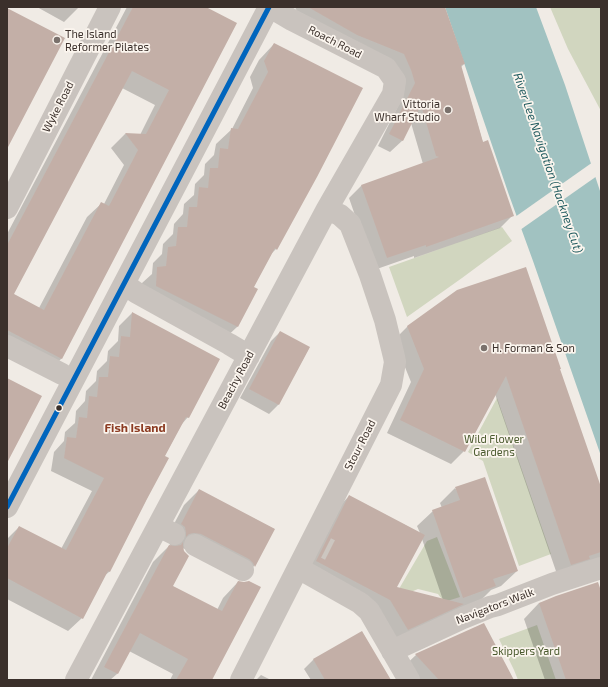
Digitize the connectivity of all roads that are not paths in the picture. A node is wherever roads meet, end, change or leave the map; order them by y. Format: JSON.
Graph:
{"nodes":[{"id":1,"x":110,"y":7,"type":"edge"},
{"id":2,"x":270,"y":7,"type":"edge"},
{"id":3,"x":395,"y":81,"type":"joint"},
{"id":4,"x":7,"y":208,"type":"edge"},
{"id":5,"x":327,"y":209,"type":"junction"},
{"id":6,"x":130,"y":289,"type":"junction"},
{"id":7,"x":7,"y":346,"type":"edge"},
{"id":8,"x":249,"y":356,"type":"junction"},
{"id":9,"x":62,"y":374,"type":"dead end"},
{"id":10,"x":7,"y":507,"type":"edge"},
{"id":11,"x":195,"y":545,"type":"dead end"},
{"id":12,"x":298,"y":568,"type":"junction"},
{"id":13,"x":601,"y":568,"type":"edge"},
{"id":14,"x":243,"y":570,"type":"dead end"},
{"id":15,"x":392,"y":651,"type":"junction"},
{"id":16,"x":76,"y":680,"type":"edge"},
{"id":17,"x":241,"y":680,"type":"edge"},
{"id":18,"x":409,"y":680,"type":"edge"}],
"edges":[{"from":1,"to":4,"type":"street","name":"Wyke Road"},
{"from":2,"to":3,"type":"street","name":"Roach Road"},
{"from":2,"to":6,"type":"street"},
{"from":3,"to":5,"type":"street","name":"Beachy Road"},
{"from":5,"to":8,"type":"street","name":"Beachy Road"},
{"from":5,"to":12,"type":"street","name":"Stour Road"},
{"from":6,"to":8,"type":"street"},
{"from":6,"to":10,"type":"street"},
{"from":7,"to":9,"type":"street"},
{"from":8,"to":16,"type":"street","name":"Beachy Road"},
{"from":11,"to":14,"type":"street"},
{"from":12,"to":15,"type":"street"},
{"from":12,"to":17,"type":"street","name":"Stour Road"},
{"from":13,"to":15,"type":"street","name":"Navigators Walk"},
{"from":15,"to":18,"type":"street"}]}
